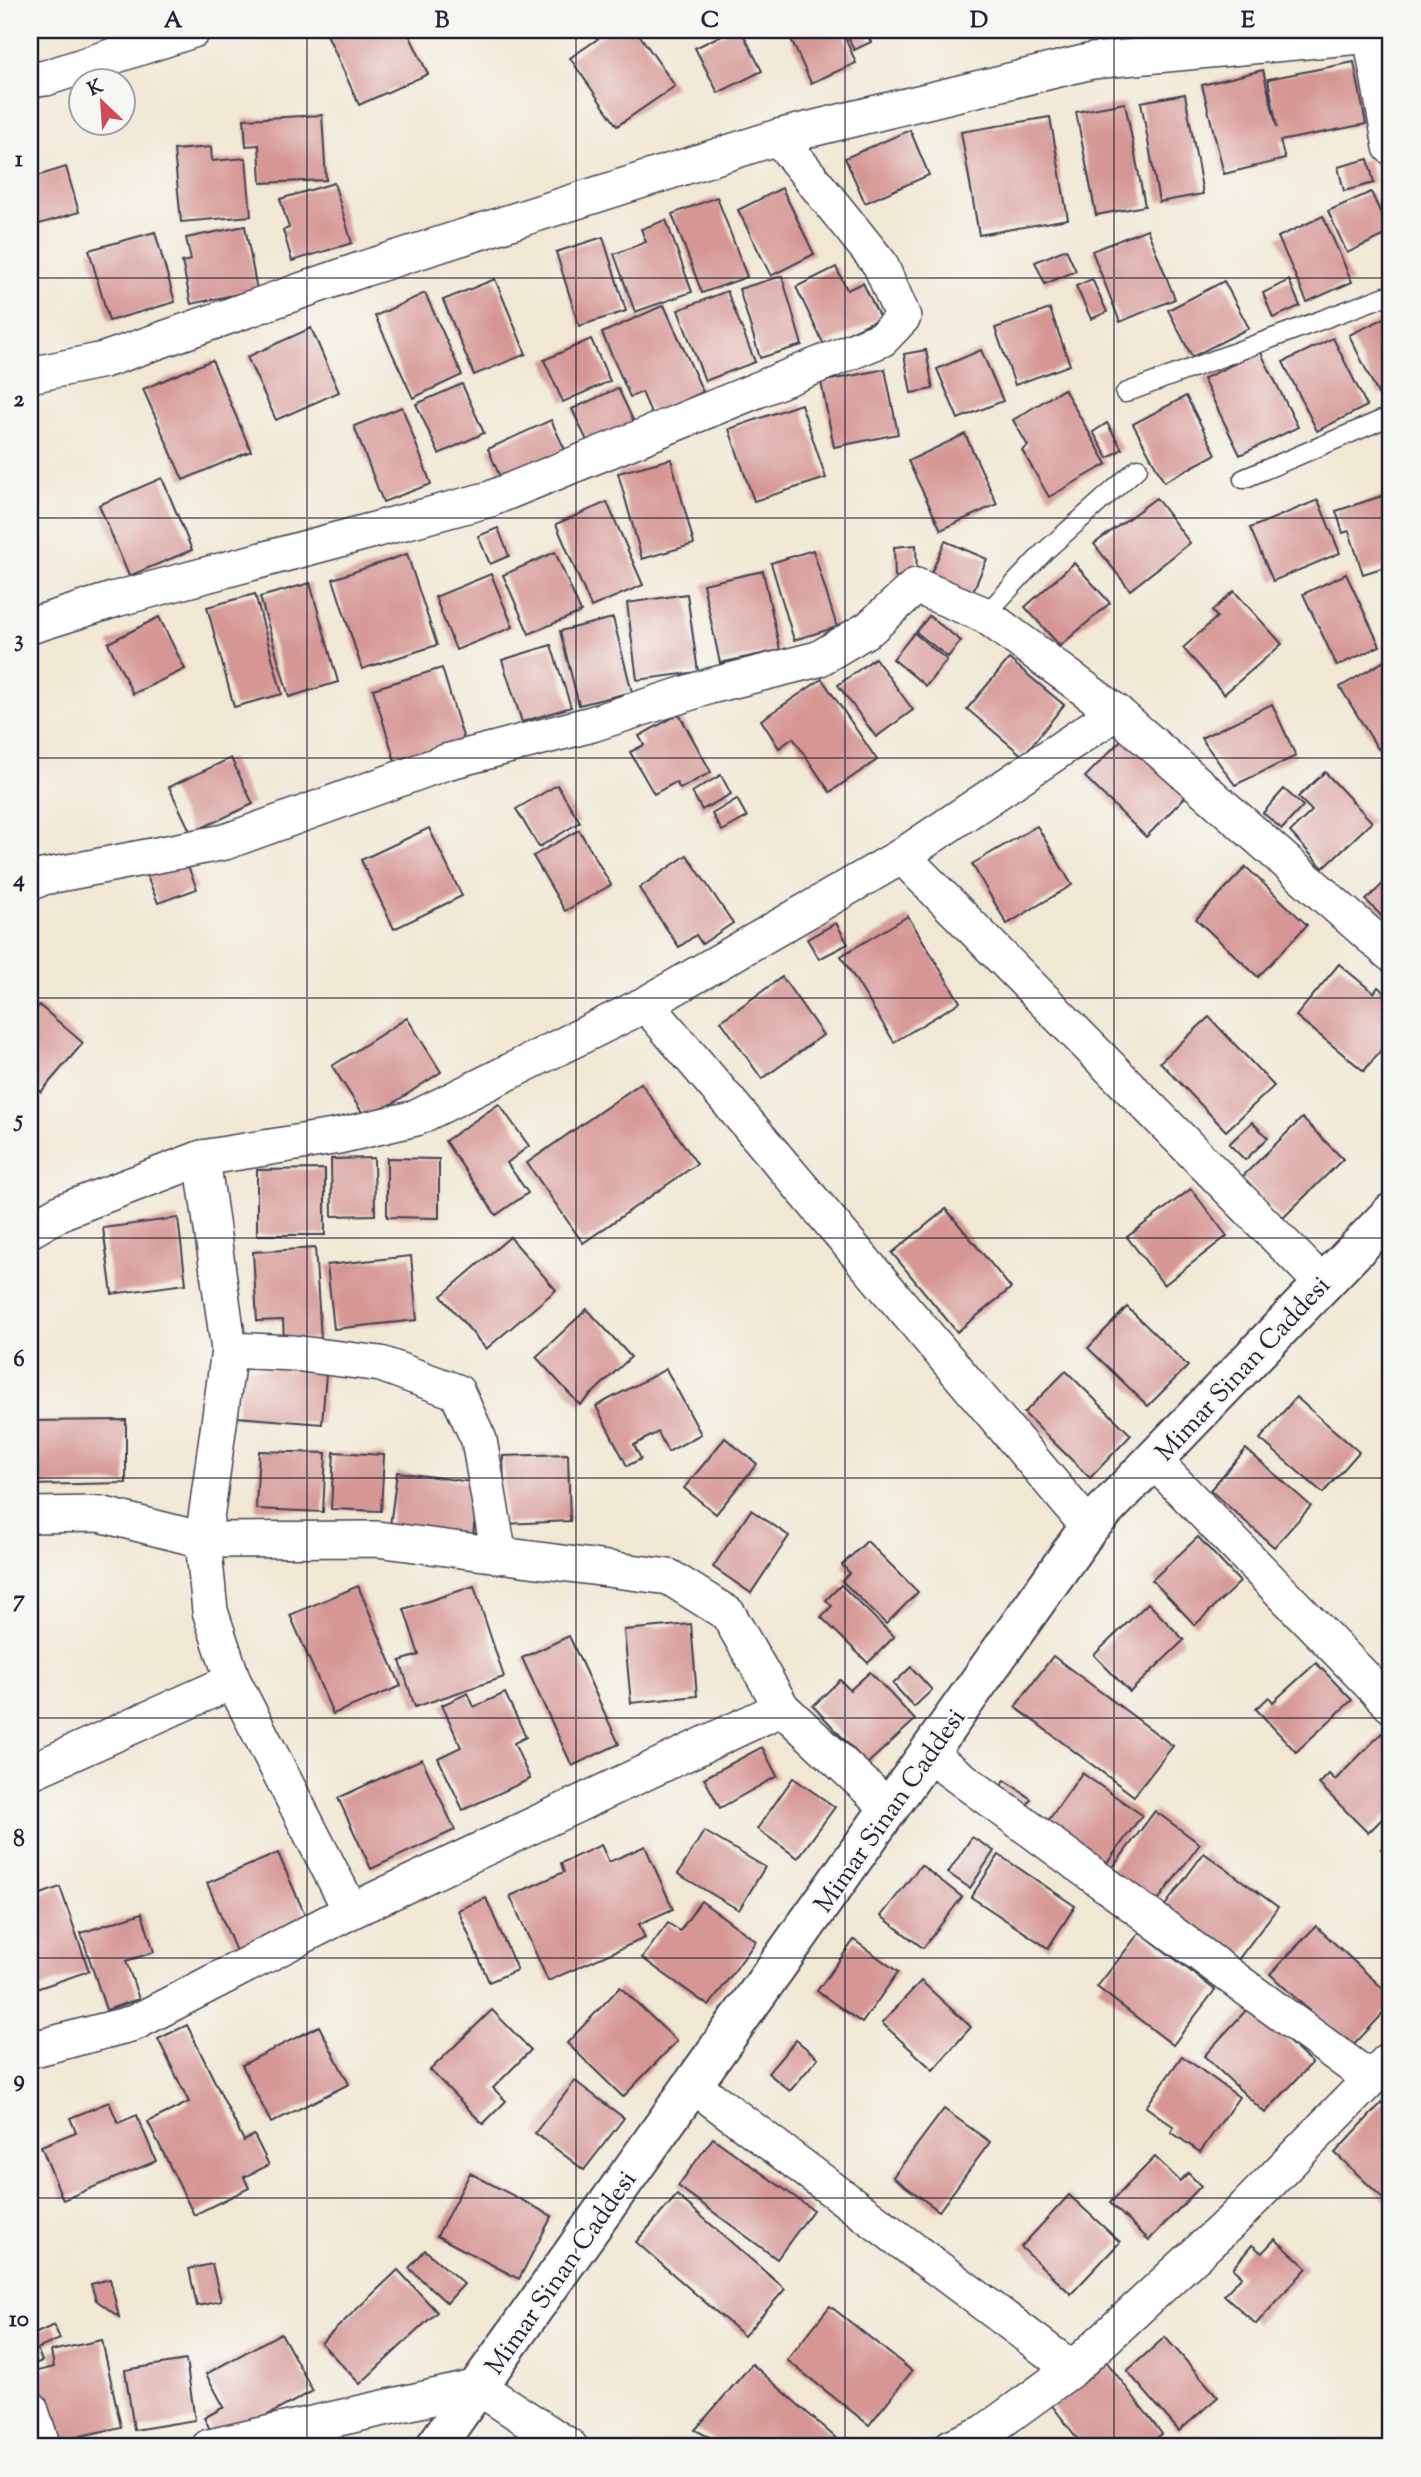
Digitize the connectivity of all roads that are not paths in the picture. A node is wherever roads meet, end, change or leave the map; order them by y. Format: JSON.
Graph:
{"nodes":[{"id":1,"x":193,"y":30,"type":"edge"},
{"id":2,"x":1377,"y":35,"type":"edge"},
{"id":3,"x":30,"y":80,"type":"edge"},
{"id":4,"x":778,"y":137,"type":"junction"},
{"id":5,"x":1391,"y":147,"type":"edge"},
{"id":6,"x":1391,"y":294,"type":"edge"},
{"id":7,"x":30,"y":375,"type":"edge"},
{"id":8,"x":1125,"y":393,"type":"dead end"},
{"id":9,"x":1391,"y":416,"type":"edge"},
{"id":10,"x":1139,"y":468,"type":"dead end"},
{"id":11,"x":1243,"y":479,"type":"dead end"},
{"id":12,"x":985,"y":615,"type":"junction"},
{"id":13,"x":30,"y":626,"type":"edge"},
{"id":14,"x":1116,"y":712,"type":"junction"},
{"id":15,"x":902,"y":856,"type":"junction"},
{"id":16,"x":30,"y":883,"type":"edge"},
{"id":17,"x":1391,"y":954,"type":"edge"},
{"id":18,"x":646,"y":1003,"type":"junction"},
{"id":19,"x":202,"y":1158,"type":"junction"},
{"id":20,"x":1391,"y":1213,"type":"edge"},
{"id":21,"x":30,"y":1230,"type":"edge"},
{"id":22,"x":1322,"y":1283,"type":"junction"},
{"id":23,"x":229,"y":1350,"type":"junction"},
{"id":24,"x":1154,"y":1461,"type":"junction"},
{"id":25,"x":30,"y":1515,"type":"edge"},
{"id":26,"x":1089,"y":1528,"type":"junction"},
{"id":27,"x":203,"y":1540,"type":"junction"},
{"id":28,"x":499,"y":1556,"type":"junction"},
{"id":29,"x":233,"y":1681,"type":"junction"},
{"id":30,"x":1391,"y":1705,"type":"edge"},
{"id":31,"x":782,"y":1708,"type":"junction"},
{"id":32,"x":929,"y":1754,"type":"junction"},
{"id":33,"x":30,"y":1772,"type":"edge"},
{"id":34,"x":890,"y":1809,"type":"junction"},
{"id":35,"x":351,"y":1911,"type":"junction"},
{"id":36,"x":30,"y":2050,"type":"edge"},
{"id":37,"x":1380,"y":2068,"type":"edge"},
{"id":38,"x":693,"y":2085,"type":"junction"},
{"id":39,"x":1072,"y":2369,"type":"junction"},
{"id":40,"x":478,"y":2387,"type":"junction"},
{"id":41,"x":30,"y":2407,"type":"edge"},
{"id":42,"x":43,"y":2447,"type":"edge"},
{"id":43,"x":209,"y":2447,"type":"edge"},
{"id":44,"x":435,"y":2447,"type":"edge"},
{"id":45,"x":570,"y":2447,"type":"edge"},
{"id":46,"x":951,"y":2447,"type":"edge"}],
"edges":[{"from":1,"to":3,"type":"street"},
{"from":2,"to":4,"type":"street"},
{"from":2,"to":5,"type":"street"},
{"from":4,"to":7,"type":"street"},
{"from":4,"to":13,"type":"street"},
{"from":6,"to":8,"type":"lane"},
{"from":9,"to":11,"type":"lane"},
{"from":10,"to":12,"type":"lane"},
{"from":12,"to":14,"type":"street"},
{"from":12,"to":16,"type":"street"},
{"from":14,"to":15,"type":"street"},
{"from":14,"to":17,"type":"street"},
{"from":15,"to":18,"type":"street"},
{"from":15,"to":22,"type":"street"},
{"from":18,"to":19,"type":"street"},
{"from":18,"to":26,"type":"street"},
{"from":19,"to":21,"type":"street"},
{"from":19,"to":23,"type":"street"},
{"from":20,"to":22,"type":"street","name":"Mimar Sinan Caddesi"},
{"from":22,"to":24,"type":"street","name":"Mimar Sinan Caddesi"},
{"from":23,"to":27,"type":"street"},
{"from":23,"to":28,"type":"street"},
{"from":24,"to":26,"type":"street","name":"Mimar Sinan Caddesi"},
{"from":24,"to":30,"type":"street"},
{"from":25,"to":27,"type":"street"},
{"from":26,"to":32,"type":"street","name":"Mimar Sinan Caddesi"},
{"from":27,"to":28,"type":"street"},
{"from":27,"to":29,"type":"street"},
{"from":28,"to":31,"type":"street"},
{"from":29,"to":33,"type":"street"},
{"from":29,"to":35,"type":"street"},
{"from":31,"to":34,"type":"street"},
{"from":31,"to":35,"type":"street"},
{"from":32,"to":34,"type":"street","name":"Mimar Sinan Caddesi"},
{"from":32,"to":37,"type":"street"},
{"from":34,"to":38,"type":"street","name":"Mimar Sinan Caddesi"},
{"from":35,"to":36,"type":"street"},
{"from":37,"to":39,"type":"street"},
{"from":38,"to":39,"type":"street"},
{"from":38,"to":40,"type":"street","name":"Mimar Sinan Caddesi"},
{"from":39,"to":46,"type":"street"},
{"from":40,"to":43,"type":"street"},
{"from":40,"to":44,"type":"street","name":"Mimar Sinan Caddesi"},
{"from":40,"to":45,"type":"street"},
{"from":41,"to":42,"type":"street"}]}
